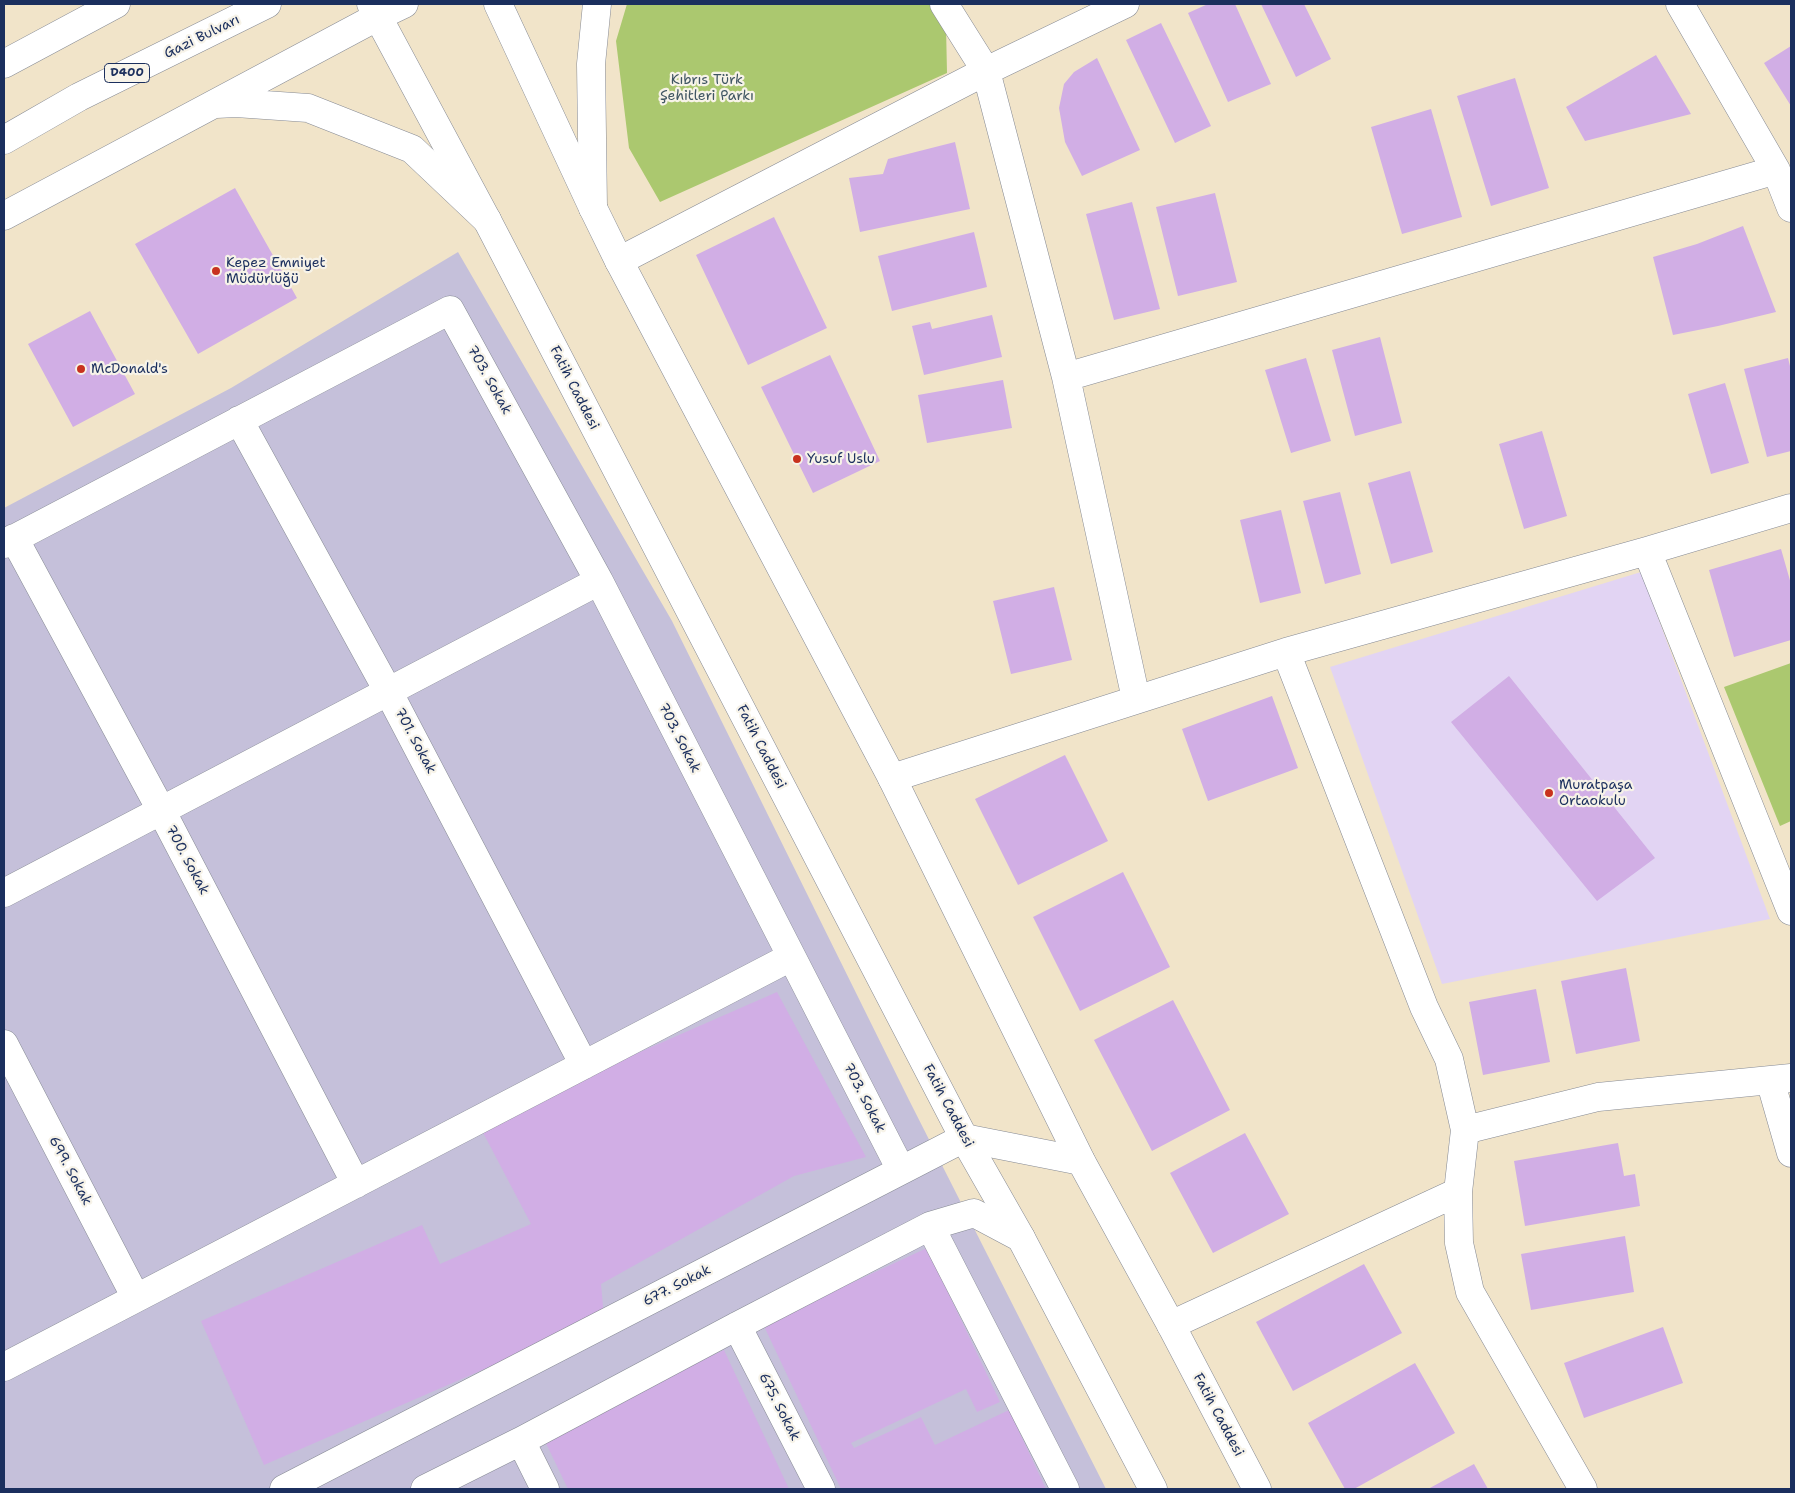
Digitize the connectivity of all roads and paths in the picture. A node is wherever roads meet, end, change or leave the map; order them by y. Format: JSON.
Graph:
{"nodes":[{"id":1,"x":116,"y":4,"type":"edge"},
{"id":2,"x":404,"y":4,"type":"edge"},
{"id":3,"x":498,"y":4,"type":"edge"},
{"id":4,"x":597,"y":4,"type":"edge"},
{"id":5,"x":944,"y":4,"type":"edge"},
{"id":6,"x":1125,"y":4,"type":"edge"},
{"id":7,"x":1680,"y":4,"type":"edge"},
{"id":8,"x":260,"y":8,"type":"edge"},
{"id":9,"x":374,"y":10,"type":"edge"},
{"id":10,"x":4,"y":64,"type":"edge"},
{"id":11,"x":986,"y":71,"type":"junction"},
{"id":12,"x":212,"y":104,"type":"junction"},
{"id":13,"x":4,"y":140,"type":"edge"},
{"id":14,"x":1776,"y":170,"type":"junction"},
{"id":15,"x":592,"y":208,"type":"junction"},
{"id":16,"x":1791,"y":208,"type":"edge"},
{"id":17,"x":4,"y":216,"type":"edge"},
{"id":18,"x":487,"y":220,"type":"junction"},
{"id":19,"x":619,"y":261,"type":"junction"},
{"id":20,"x":1066,"y":377,"type":"junction"},
{"id":21,"x":239,"y":420,"type":"junction"},
{"id":22,"x":1791,"y":508,"type":"edge"},
{"id":23,"x":9,"y":541,"type":"edge"},
{"id":24,"x":1647,"y":550,"type":"junction"},
{"id":25,"x":599,"y":581,"type":"junction"},
{"id":26,"x":1286,"y":652,"type":"junction"},
{"id":27,"x":388,"y":691,"type":"junction"},
{"id":28,"x":1136,"y":699,"type":"junction"},
{"id":29,"x":892,"y":778,"type":"junction"},
{"id":30,"x":161,"y":810,"type":"junction"},
{"id":31,"x":4,"y":893,"type":"edge"},
{"id":32,"x":1791,"y":911,"type":"edge"},
{"id":33,"x":791,"y":957,"type":"junction"},
{"id":34,"x":4,"y":1044,"type":"edge"},
{"id":35,"x":584,"y":1065,"type":"junction"},
{"id":36,"x":1781,"y":1079,"type":"edge"},
{"id":37,"x":1465,"y":1130,"type":"junction"},
{"id":38,"x":964,"y":1138,"type":"junction"},
{"id":39,"x":1791,"y":1153,"type":"edge"},
{"id":40,"x":1081,"y":1161,"type":"junction"},
{"id":41,"x":901,"y":1170,"type":"junction"},
{"id":42,"x":356,"y":1184,"type":"junction"},
{"id":43,"x":1458,"y":1192,"type":"junction"},
{"id":44,"x":930,"y":1226,"type":"junction"},
{"id":45,"x":1021,"y":1238,"type":"junction"},
{"id":46,"x":136,"y":1298,"type":"junction"},
{"id":47,"x":1171,"y":1325,"type":"junction"},
{"id":48,"x":737,"y":1326,"type":"junction"},
{"id":49,"x":4,"y":1367,"type":"edge"},
{"id":50,"x":521,"y":1441,"type":"junction"},
{"id":51,"x":284,"y":1489,"type":"edge"},
{"id":52,"x":425,"y":1489,"type":"edge"},
{"id":53,"x":545,"y":1489,"type":"edge"},
{"id":54,"x":821,"y":1489,"type":"edge"},
{"id":55,"x":1065,"y":1489,"type":"edge"},
{"id":56,"x":1153,"y":1489,"type":"edge"},
{"id":57,"x":1257,"y":1489,"type":"edge"},
{"id":58,"x":1583,"y":1489,"type":"edge"}],
"edges":[{"from":1,"to":10,"type":"main road"},
{"from":2,"to":9,"type":"main road"},
{"from":3,"to":15,"type":"main road","name":"Fatih Caddesi"},
{"from":4,"to":15,"type":"main road"},
{"from":5,"to":11,"type":"main road"},
{"from":6,"to":11,"type":"main road"},
{"from":7,"to":14,"type":"main road"},
{"from":8,"to":13,"type":"main road","name":"Gazi Bulvarı","number":"D400"},
{"from":9,"to":12,"type":"main road"},
{"from":9,"to":18,"type":"main road","name":"Fatih Caddesi"},
{"from":11,"to":19,"type":"main road"},
{"from":11,"to":20,"type":"main road"},
{"from":12,"to":17,"type":"main road"},
{"from":12,"to":18,"type":"main road"},
{"from":14,"to":16,"type":"main road"},
{"from":14,"to":20,"type":"main road"},
{"from":15,"to":19,"type":"main road","name":"Fatih Caddesi"},
{"from":18,"to":38,"type":"main road","name":"Fatih Caddesi"},
{"from":19,"to":29,"type":"main road","name":"Fatih Caddesi"},
{"from":20,"to":28,"type":"main road"},
{"from":21,"to":23,"type":"main road"},
{"from":21,"to":25,"type":"main road","name":"703. Sokak"},
{"from":21,"to":27,"type":"main road","name":"701. Sokak"},
{"from":22,"to":24,"type":"main road"},
{"from":23,"to":30,"type":"main road","name":"700. Sokak"},
{"from":24,"to":26,"type":"main road"},
{"from":24,"to":32,"type":"main road"},
{"from":25,"to":27,"type":"main road"},
{"from":25,"to":33,"type":"main road","name":"703. Sokak"},
{"from":26,"to":28,"type":"main road"},
{"from":26,"to":37,"type":"main road"},
{"from":27,"to":30,"type":"main road"},
{"from":27,"to":35,"type":"main road","name":"701. Sokak"},
{"from":28,"to":29,"type":"main road"},
{"from":29,"to":40,"type":"main road","name":"Fatih Caddesi"},
{"from":30,"to":31,"type":"main road"},
{"from":30,"to":42,"type":"main road","name":"700. Sokak"},
{"from":33,"to":35,"type":"main road"},
{"from":33,"to":41,"type":"main road","name":"703. Sokak"},
{"from":34,"to":46,"type":"main road","name":"699. Sokak"},
{"from":35,"to":42,"type":"main road"},
{"from":36,"to":37,"type":"main road"},
{"from":36,"to":39,"type":"main road"},
{"from":37,"to":43,"type":"main road"},
{"from":38,"to":40,"type":"main road"},
{"from":38,"to":41,"type":"main road","name":"677. Sokak"},
{"from":38,"to":45,"type":"main road","name":"Fatih Caddesi"},
{"from":40,"to":47,"type":"main road","name":"Fatih Caddesi"},
{"from":41,"to":51,"type":"main road","name":"677. Sokak"},
{"from":42,"to":46,"type":"main road"},
{"from":43,"to":47,"type":"main road"},
{"from":43,"to":58,"type":"main road"},
{"from":44,"to":45,"type":"main road"},
{"from":44,"to":48,"type":"main road"},
{"from":44,"to":55,"type":"main road"},
{"from":45,"to":56,"type":"main road","name":"Fatih Caddesi"},
{"from":46,"to":49,"type":"main road"},
{"from":47,"to":57,"type":"main road","name":"Fatih Caddesi"},
{"from":48,"to":50,"type":"main road"},
{"from":48,"to":54,"type":"main road","name":"675. Sokak"},
{"from":50,"to":52,"type":"main road"},
{"from":50,"to":53,"type":"main road"}]}
